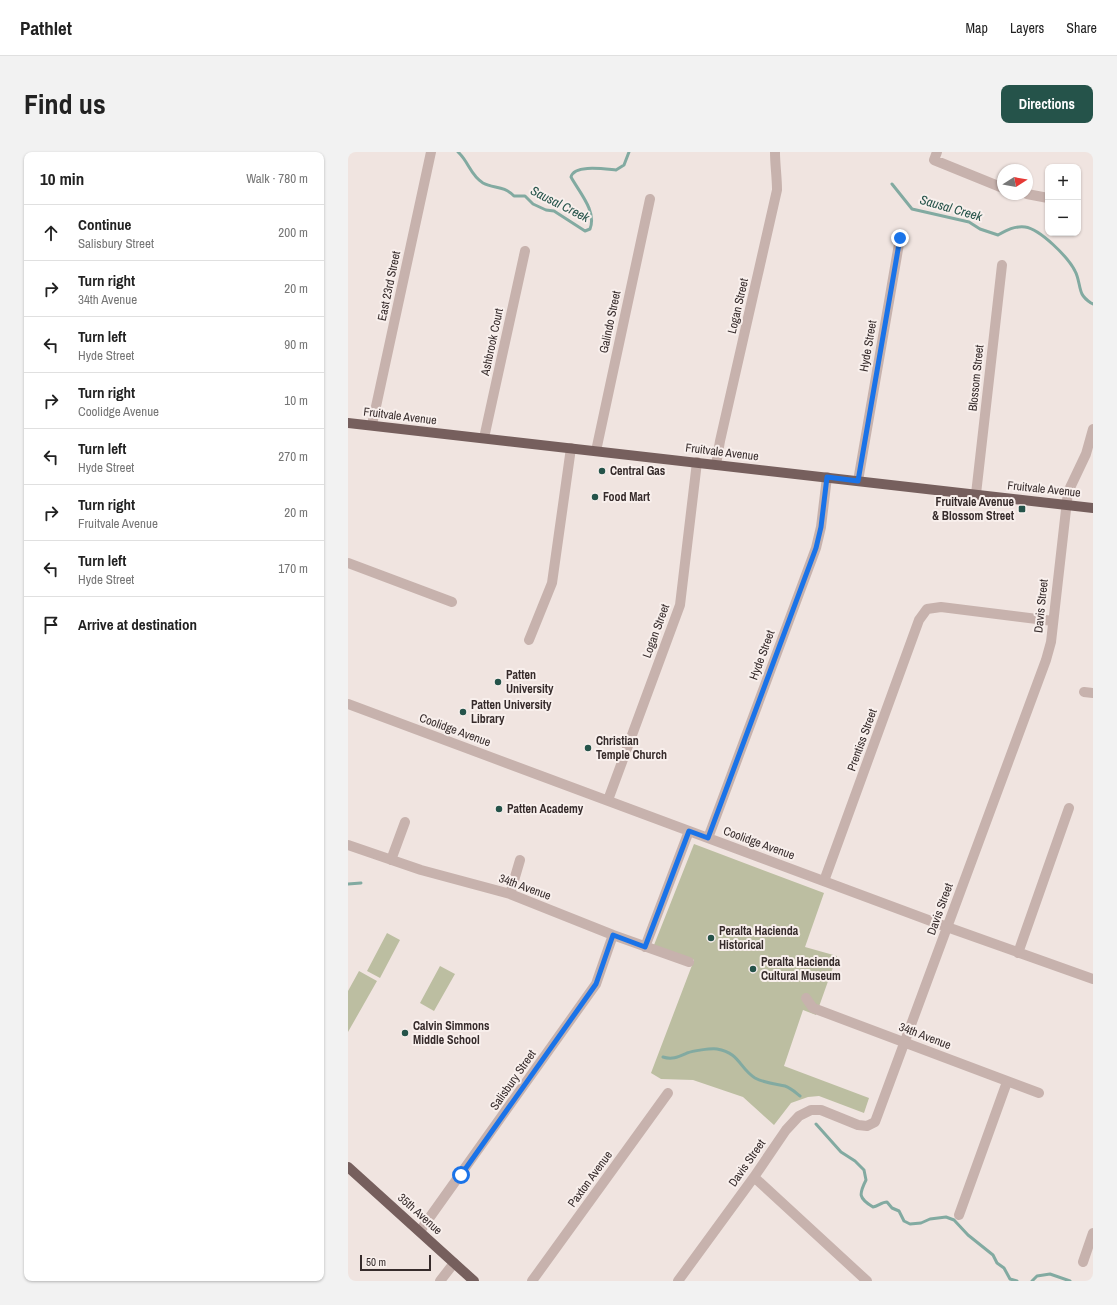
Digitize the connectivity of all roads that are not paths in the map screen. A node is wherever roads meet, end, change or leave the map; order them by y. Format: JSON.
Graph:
{"nodes":[{"id":1,"x":431,"y":152,"type":"edge"},
{"id":2,"x":775,"y":152,"type":"edge"},
{"id":3,"x":936,"y":156,"type":"edge"},
{"id":4,"x":997,"y":185,"type":"edge"},
{"id":5,"x":1033,"y":195,"type":"edge"},
{"id":6,"x":1045,"y":197,"type":"edge"},
{"id":7,"x":650,"y":199,"type":"dead end"},
{"id":8,"x":900,"y":238,"type":"dead end"},
{"id":9,"x":525,"y":251,"type":"dead end"},
{"id":10,"x":1002,"y":265,"type":"dead end"},
{"id":11,"x":348,"y":423,"type":"edge"},
{"id":12,"x":372,"y":425,"type":"junction"},
{"id":13,"x":1093,"y":429,"type":"edge"},
{"id":14,"x":484,"y":438,"type":"junction"},
{"id":15,"x":571,"y":448,"type":"junction"},
{"id":16,"x":596,"y":451,"type":"junction"},
{"id":17,"x":697,"y":462,"type":"junction"},
{"id":18,"x":716,"y":465,"type":"junction"},
{"id":19,"x":827,"y":477,"type":"junction"},
{"id":20,"x":858,"y":481,"type":"junction"},
{"id":21,"x":976,"y":494,"type":"junction"},
{"id":22,"x":1066,"y":505,"type":"junction"},
{"id":23,"x":1093,"y":508,"type":"edge"},
{"id":24,"x":348,"y":563,"type":"edge"},
{"id":25,"x":452,"y":602,"type":"dead end"},
{"id":26,"x":1053,"y":621,"type":"junction"},
{"id":27,"x":529,"y":640,"type":"dead end"},
{"id":28,"x":348,"y":704,"type":"edge"},
{"id":29,"x":608,"y":800,"type":"junction"},
{"id":30,"x":1069,"y":808,"type":"dead end"},
{"id":31,"x":405,"y":822,"type":"dead end"},
{"id":32,"x":689,"y":831,"type":"junction"},
{"id":33,"x":708,"y":838,"type":"junction"},
{"id":34,"x":348,"y":845,"type":"edge"},
{"id":35,"x":390,"y":860,"type":"junction"},
{"id":36,"x":520,"y":860,"type":"dead end"},
{"id":37,"x":824,"y":881,"type":"junction"},
{"id":38,"x":510,"y":894,"type":"junction"},
{"id":39,"x":947,"y":927,"type":"junction"},
{"id":40,"x":613,"y":935,"type":"junction"},
{"id":41,"x":645,"y":947,"type":"junction"},
{"id":42,"x":1018,"y":953,"type":"junction"},
{"id":43,"x":689,"y":962,"type":"dead end"},
{"id":44,"x":1093,"y":979,"type":"edge"},
{"id":45,"x":806,"y":998,"type":"dead end"},
{"id":46,"x":904,"y":1042,"type":"junction"},
{"id":47,"x":1007,"y":1082,"type":"junction"},
{"id":48,"x":668,"y":1093,"type":"dead end"},
{"id":49,"x":1039,"y":1094,"type":"dead end"},
{"id":50,"x":348,"y":1167,"type":"edge"},
{"id":51,"x":754,"y":1177,"type":"junction"},
{"id":52,"x":958,"y":1215,"type":"dead end"},
{"id":53,"x":420,"y":1232,"type":"junction"},
{"id":54,"x":1093,"y":1233,"type":"edge"},
{"id":55,"x":1083,"y":1262,"type":"dead end"},
{"id":56,"x":454,"y":1263,"type":"junction"},
{"id":57,"x":440,"y":1281,"type":"edge"},
{"id":58,"x":474,"y":1281,"type":"edge"},
{"id":59,"x":532,"y":1281,"type":"edge"},
{"id":60,"x":678,"y":1281,"type":"edge"},
{"id":61,"x":868,"y":1281,"type":"edge"}],
"edges":[{"from":1,"to":12,"type":"street","name":"East 23rd Street"},
{"from":2,"to":18,"type":"street","name":"Logan Street"},
{"from":3,"to":4,"type":"street"},
{"from":5,"to":6,"type":"street"},
{"from":7,"to":16,"type":"street","name":"Galindo Street"},
{"from":8,"to":20,"type":"street","name":"Hyde Street"},
{"from":9,"to":14,"type":"street","name":"Ashbrook Court"},
{"from":10,"to":21,"type":"street","name":"Blossom Street"},
{"from":11,"to":12,"type":"main road","name":"Fruitvale Avenue"},
{"from":12,"to":14,"type":"main road","name":"Fruitvale Avenue"},
{"from":13,"to":22,"type":"street","name":"Davis Street"},
{"from":14,"to":15,"type":"main road","name":"Fruitvale Avenue"},
{"from":15,"to":16,"type":"main road","name":"Fruitvale Avenue"},
{"from":15,"to":27,"type":"street"},
{"from":16,"to":17,"type":"main road","name":"Fruitvale Avenue"},
{"from":17,"to":18,"type":"main road","name":"Fruitvale Avenue"},
{"from":17,"to":29,"type":"street","name":"Logan Street"},
{"from":18,"to":19,"type":"main road","name":"Fruitvale Avenue"},
{"from":19,"to":20,"type":"main road","name":"Fruitvale Avenue"},
{"from":19,"to":33,"type":"street","name":"Hyde Street"},
{"from":20,"to":21,"type":"main road","name":"Fruitvale Avenue"},
{"from":21,"to":22,"type":"main road","name":"Fruitvale Avenue"},
{"from":22,"to":23,"type":"main road","name":"Fruitvale Avenue"},
{"from":22,"to":26,"type":"street","name":"Davis Street"},
{"from":24,"to":25,"type":"street"},
{"from":26,"to":37,"type":"street","name":"Prentiss Street"},
{"from":26,"to":39,"type":"street","name":"Davis Street"},
{"from":28,"to":29,"type":"street","name":"Coolidge Avenue"},
{"from":29,"to":32,"type":"street","name":"Coolidge Avenue"},
{"from":30,"to":42,"type":"street"},
{"from":31,"to":35,"type":"street"},
{"from":32,"to":33,"type":"street","name":"Coolidge Avenue"},
{"from":32,"to":41,"type":"street"},
{"from":33,"to":37,"type":"street","name":"Coolidge Avenue"},
{"from":34,"to":35,"type":"street","name":"34th Avenue"},
{"from":35,"to":38,"type":"street","name":"34th Avenue"},
{"from":36,"to":38,"type":"street"},
{"from":37,"to":39,"type":"street","name":"Coolidge Avenue"},
{"from":38,"to":40,"type":"street","name":"34th Avenue"},
{"from":39,"to":42,"type":"street","name":"Coolidge Avenue"},
{"from":39,"to":46,"type":"street","name":"Davis Street"},
{"from":40,"to":41,"type":"street","name":"34th Avenue"},
{"from":40,"to":53,"type":"street","name":"Salisbury Street"},
{"from":41,"to":43,"type":"street","name":"34th Avenue"},
{"from":42,"to":44,"type":"street","name":"Coolidge Avenue"},
{"from":45,"to":46,"type":"street","name":"34th Avenue"},
{"from":46,"to":47,"type":"street","name":"34th Avenue"},
{"from":46,"to":51,"type":"street","name":"Davis Street"},
{"from":47,"to":49,"type":"street","name":"34th Avenue"},
{"from":47,"to":52,"type":"street"},
{"from":48,"to":59,"type":"street","name":"Paxton Avenue"},
{"from":50,"to":53,"type":"main road","name":"35th Avenue"},
{"from":51,"to":60,"type":"street","name":"Davis Street"},
{"from":51,"to":61,"type":"street"},
{"from":53,"to":56,"type":"main road","name":"35th Avenue"},
{"from":54,"to":55,"type":"street"},
{"from":56,"to":57,"type":"street"},
{"from":56,"to":58,"type":"main road","name":"35th Avenue"}]}
